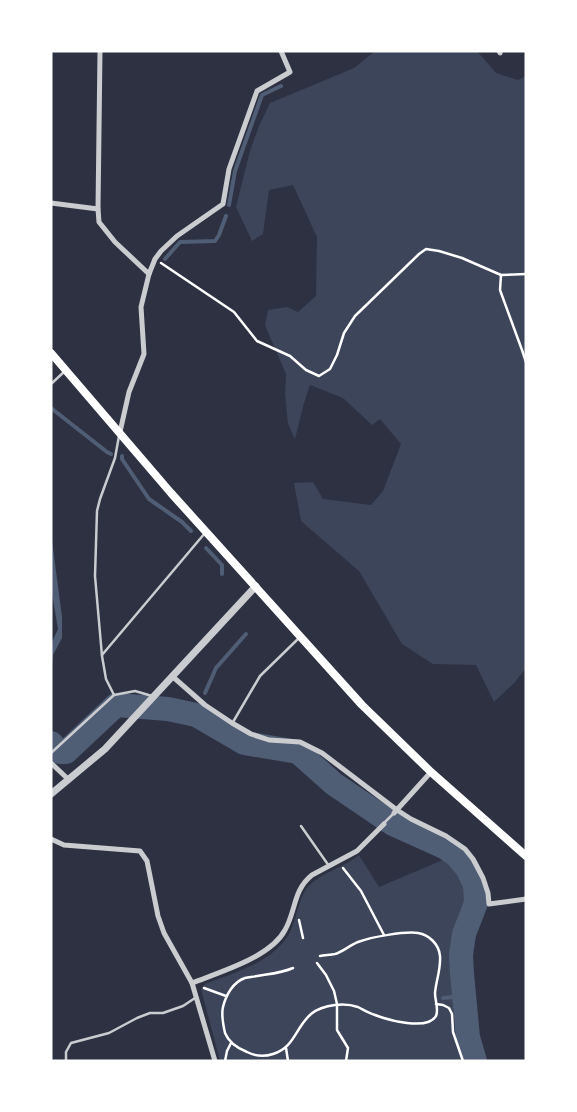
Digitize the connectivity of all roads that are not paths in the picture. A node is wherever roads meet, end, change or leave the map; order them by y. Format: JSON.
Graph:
{"nodes":[{"id":1,"x":100,"y":51,"type":"edge"},
{"id":2,"x":281,"y":51,"type":"edge"},
{"id":3,"x":51,"y":203,"type":"edge"},
{"id":4,"x":98,"y":209,"type":"junction"},
{"id":5,"x":149,"y":274,"type":"junction"},
{"id":6,"x":51,"y":353,"type":"edge"},
{"id":7,"x":66,"y":370,"type":"junction"},
{"id":8,"x":51,"y":384,"type":"edge"},
{"id":9,"x":120,"y":432,"type":"junction"},
{"id":10,"x":206,"y":531,"type":"junction"},
{"id":11,"x":256,"y":586,"type":"junction"},
{"id":12,"x":301,"y":636,"type":"junction"},
{"id":13,"x":102,"y":656,"type":"junction"},
{"id":14,"x":172,"y":676,"type":"junction"},
{"id":15,"x":114,"y":695,"type":"junction"},
{"id":16,"x":153,"y":697,"type":"junction"},
{"id":17,"x":232,"y":723,"type":"junction"},
{"id":18,"x":51,"y":753,"type":"edge"},
{"id":19,"x":51,"y":763,"type":"edge"},
{"id":20,"x":431,"y":772,"type":"junction"},
{"id":21,"x":69,"y":780,"type":"junction"},
{"id":22,"x":51,"y":794,"type":"edge"},
{"id":23,"x":395,"y":811,"type":"junction"},
{"id":24,"x":384,"y":824,"type":"joint"},
{"id":25,"x":301,"y":826,"type":"dead end"},
{"id":26,"x":51,"y":839,"type":"edge"},
{"id":27,"x":526,"y":856,"type":"edge"},
{"id":28,"x":329,"y":866,"type":"junction"},
{"id":29,"x":526,"y":899,"type":"edge"},
{"id":30,"x":192,"y":983,"type":"junction"},
{"id":31,"x":196,"y":997,"type":"junction"},
{"id":32,"x":66,"y":1061,"type":"edge"},
{"id":33,"x":214,"y":1061,"type":"edge"}],
"edges":[{"from":1,"to":4,"type":"street"},
{"from":2,"to":5,"type":"street"},
{"from":3,"to":4,"type":"street"},
{"from":4,"to":5,"type":"street"},
{"from":5,"to":9,"type":"street"},
{"from":6,"to":7,"type":"main road"},
{"from":7,"to":8,"type":"lane"},
{"from":7,"to":9,"type":"main road"},
{"from":9,"to":10,"type":"main road"},
{"from":9,"to":13,"type":"lane"},
{"from":10,"to":11,"type":"main road"},
{"from":10,"to":13,"type":"lane"},
{"from":11,"to":12,"type":"main road"},
{"from":11,"to":14,"type":"street"},
{"from":12,"to":17,"type":"lane"},
{"from":12,"to":20,"type":"main road"},
{"from":13,"to":15,"type":"lane"},
{"from":14,"to":16,"type":"street"},
{"from":14,"to":17,"type":"street"},
{"from":15,"to":16,"type":"lane"},
{"from":15,"to":18,"type":"lane"},
{"from":16,"to":21,"type":"street"},
{"from":17,"to":23,"type":"street"},
{"from":19,"to":21,"type":"street"},
{"from":20,"to":23,"type":"street"},
{"from":20,"to":27,"type":"main road"},
{"from":21,"to":22,"type":"street"},
{"from":23,"to":24,"type":"lane"},
{"from":23,"to":29,"type":"street"},
{"from":24,"to":28,"type":"street"},
{"from":25,"to":28,"type":"lane"},
{"from":26,"to":30,"type":"street"},
{"from":28,"to":30,"type":"street"},
{"from":30,"to":31,"type":"street"},
{"from":31,"to":32,"type":"lane"},
{"from":31,"to":33,"type":"street"}]}
